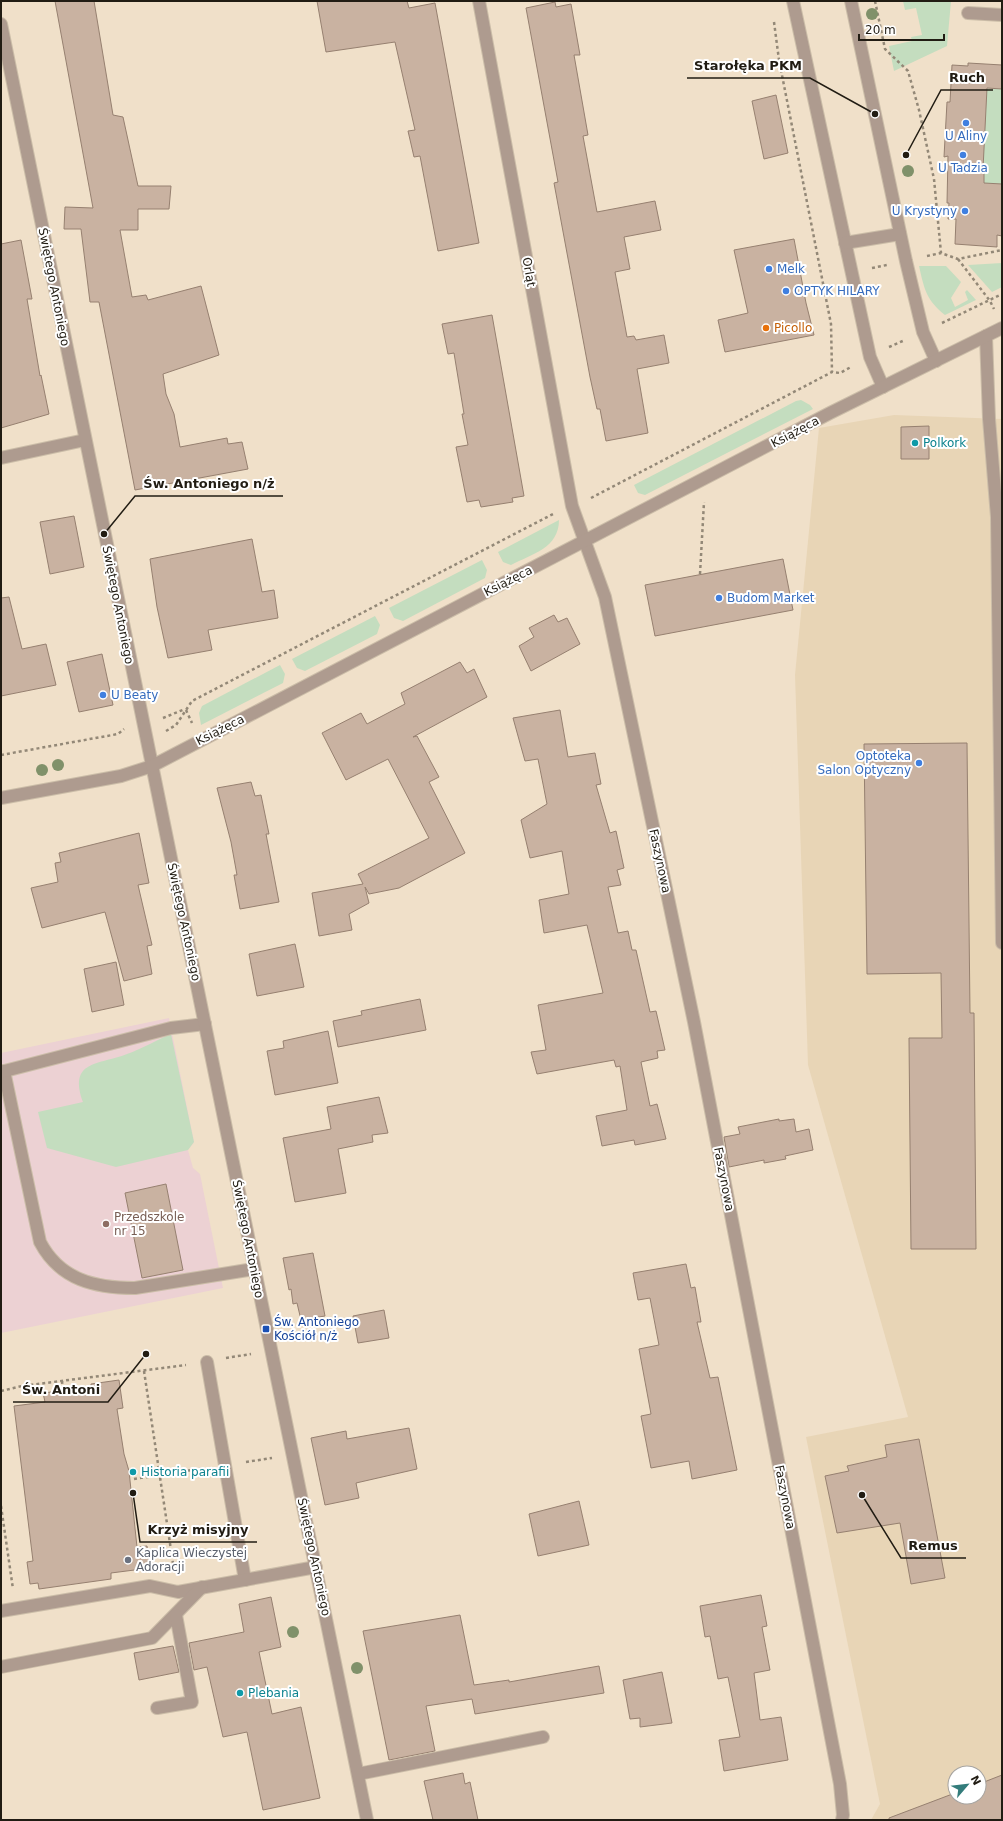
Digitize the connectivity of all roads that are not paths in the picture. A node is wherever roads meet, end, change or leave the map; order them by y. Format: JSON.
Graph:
{"nodes":[{"id":1,"x":479,"y":1,"type":"edge"},
{"id":2,"x":793,"y":1,"type":"edge"},
{"id":3,"x":851,"y":1,"type":"edge"},
{"id":4,"x":968,"y":13,"type":"dead end"},
{"id":5,"x":1002,"y":15,"type":"edge"},
{"id":6,"x":1,"y":24,"type":"edge"},
{"id":7,"x":900,"y":234,"type":"junction"},
{"id":8,"x":845,"y":244,"type":"junction"},
{"id":9,"x":1002,"y":328,"type":"edge"},
{"id":10,"x":986,"y":336,"type":"junction"},
{"id":11,"x":936,"y":361,"type":"junction"},
{"id":12,"x":883,"y":387,"type":"junction"},
{"id":13,"x":85,"y":440,"type":"junction"},
{"id":14,"x":1,"y":458,"type":"edge"},
{"id":15,"x":584,"y":542,"type":"junction"},
{"id":16,"x":152,"y":766,"type":"junction"},
{"id":17,"x":1,"y":798,"type":"edge"},
{"id":18,"x":1002,"y":943,"type":"edge"},
{"id":19,"x":205,"y":1024,"type":"junction"},
{"id":20,"x":3,"y":1071,"type":"edge"},
{"id":21,"x":254,"y":1268,"type":"junction"},
{"id":22,"x":207,"y":1362,"type":"road end"},
{"id":23,"x":316,"y":1567,"type":"junction"},
{"id":24,"x":245,"y":1580,"type":"junction"},
{"id":25,"x":202,"y":1587,"type":"junction"},
{"id":26,"x":1,"y":1611,"type":"edge"},
{"id":27,"x":176,"y":1615,"type":"junction"},
{"id":28,"x":1,"y":1667,"type":"edge"},
{"id":29,"x":157,"y":1708,"type":"dead end"},
{"id":30,"x":543,"y":1738,"type":"dead end"},
{"id":31,"x":358,"y":1774,"type":"junction"},
{"id":32,"x":367,"y":1820,"type":"edge"},
{"id":33,"x":842,"y":1820,"type":"edge"}],
"edges":[{"from":1,"to":15,"type":"street","name":"Orląt"},
{"from":2,"to":8,"type":"street"},
{"from":3,"to":7,"type":"street"},
{"from":4,"to":5,"type":"street"},
{"from":6,"to":13,"type":"street","name":"Świętego Antoniego"},
{"from":7,"to":8,"type":"street"},
{"from":7,"to":11,"type":"street"},
{"from":8,"to":12,"type":"street"},
{"from":9,"to":10,"type":"street","name":"Książęca"},
{"from":10,"to":11,"type":"street","name":"Książęca"},
{"from":10,"to":18,"type":"street"},
{"from":11,"to":12,"type":"street","name":"Książęca"},
{"from":12,"to":15,"type":"street","name":"Książęca"},
{"from":13,"to":14,"type":"street"},
{"from":13,"to":16,"type":"street","name":"Świętego Antoniego"},
{"from":15,"to":16,"type":"street","name":"Książęca"},
{"from":15,"to":33,"type":"street","name":"Faszynowa"},
{"from":16,"to":17,"type":"street","name":"Książęca"},
{"from":16,"to":19,"type":"street","name":"Świętego Antoniego"},
{"from":19,"to":20,"type":"street"},
{"from":19,"to":21,"type":"street","name":"Świętego Antoniego"},
{"from":20,"to":21,"type":"street"},
{"from":21,"to":23,"type":"street","name":"Świętego Antoniego"},
{"from":22,"to":24,"type":"street"},
{"from":23,"to":24,"type":"street"},
{"from":23,"to":31,"type":"street","name":"Świętego Antoniego"},
{"from":24,"to":25,"type":"street"},
{"from":25,"to":26,"type":"street"},
{"from":25,"to":27,"type":"street"},
{"from":27,"to":28,"type":"street"},
{"from":27,"to":29,"type":"street"},
{"from":30,"to":31,"type":"street"},
{"from":31,"to":32,"type":"street","name":"Świętego Antoniego"}]}
